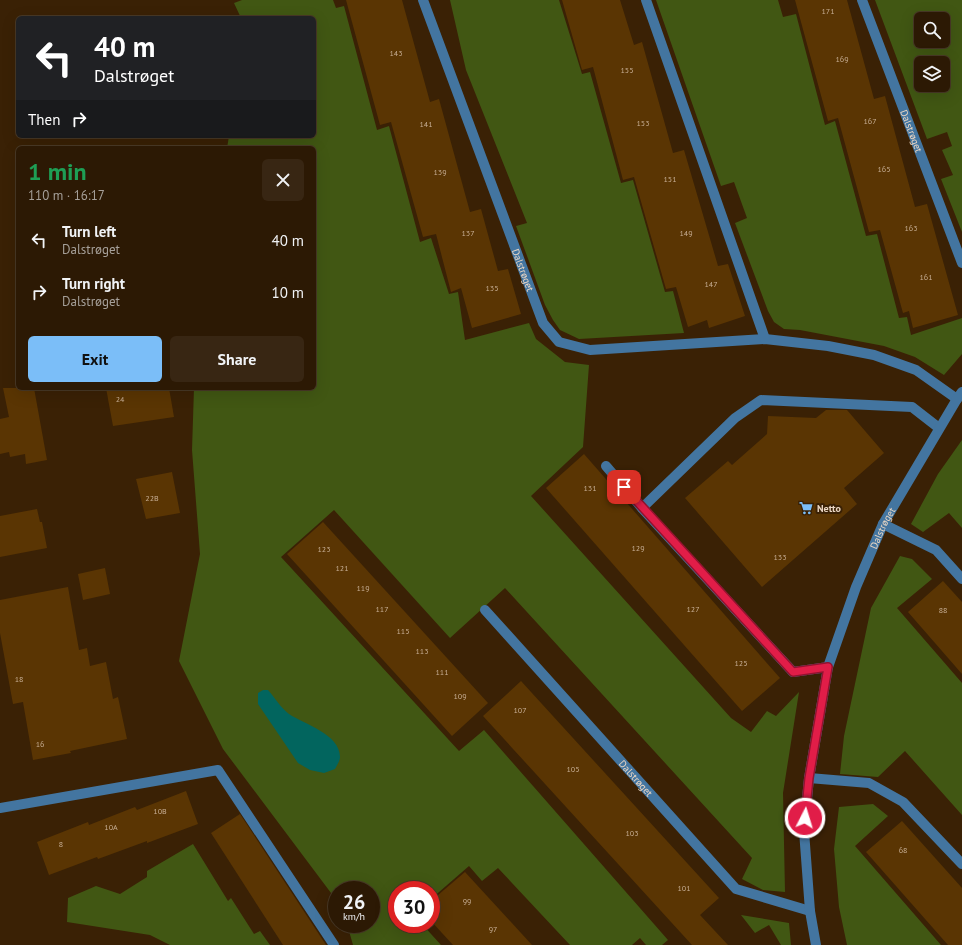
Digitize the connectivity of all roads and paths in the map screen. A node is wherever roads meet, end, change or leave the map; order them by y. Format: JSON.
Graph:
{"nodes":[{"id":1,"x":423,"y":0,"type":"edge"},
{"id":2,"x":646,"y":0,"type":"edge"},
{"id":3,"x":862,"y":0,"type":"edge"},
{"id":4,"x":962,"y":263,"type":"edge"},
{"id":5,"x":765,"y":339,"type":"junction"},
{"id":6,"x":959,"y":396,"type":"edge"},
{"id":7,"x":940,"y":428,"type":"junction"},
{"id":8,"x":606,"y":466,"type":"dead end"},
{"id":9,"x":642,"y":508,"type":"junction"},
{"id":10,"x":883,"y":524,"type":"junction"},
{"id":11,"x":962,"y":580,"type":"edge"},
{"id":12,"x":485,"y":610,"type":"dead end"},
{"id":13,"x":828,"y":667,"type":"junction"},
{"id":14,"x":809,"y":778,"type":"junction"},
{"id":15,"x":0,"y":808,"type":"edge"},
{"id":16,"x":962,"y":864,"type":"edge"},
{"id":17,"x":810,"y":911,"type":"junction"},
{"id":18,"x":334,"y":945,"type":"edge"},
{"id":19,"x":816,"y":945,"type":"edge"}],
"edges":[{"from":1,"to":5,"type":"street","name":"Dalstrøget"},
{"from":2,"to":5,"type":"street"},
{"from":3,"to":4,"type":"street","name":"Dalstrøget"},
{"from":5,"to":6,"type":"street","name":"Dalstrøget"},
{"from":6,"to":7,"type":"street","name":"Dalstrøget"},
{"from":7,"to":9,"type":"street"},
{"from":7,"to":10,"type":"street","name":"Dalstrøget"},
{"from":8,"to":9,"type":"street"},
{"from":9,"to":13,"type":"street"},
{"from":10,"to":11,"type":"street"},
{"from":10,"to":13,"type":"street","name":"Dalstrøget"},
{"from":12,"to":17,"type":"street","name":"Dalstrøget"},
{"from":13,"to":14,"type":"street","name":"Dalstrøget"},
{"from":14,"to":16,"type":"street"},
{"from":14,"to":17,"type":"street","name":"Dalstrøget"},
{"from":15,"to":18,"type":"street"},
{"from":17,"to":19,"type":"street","name":"Dalstrøget"}]}
